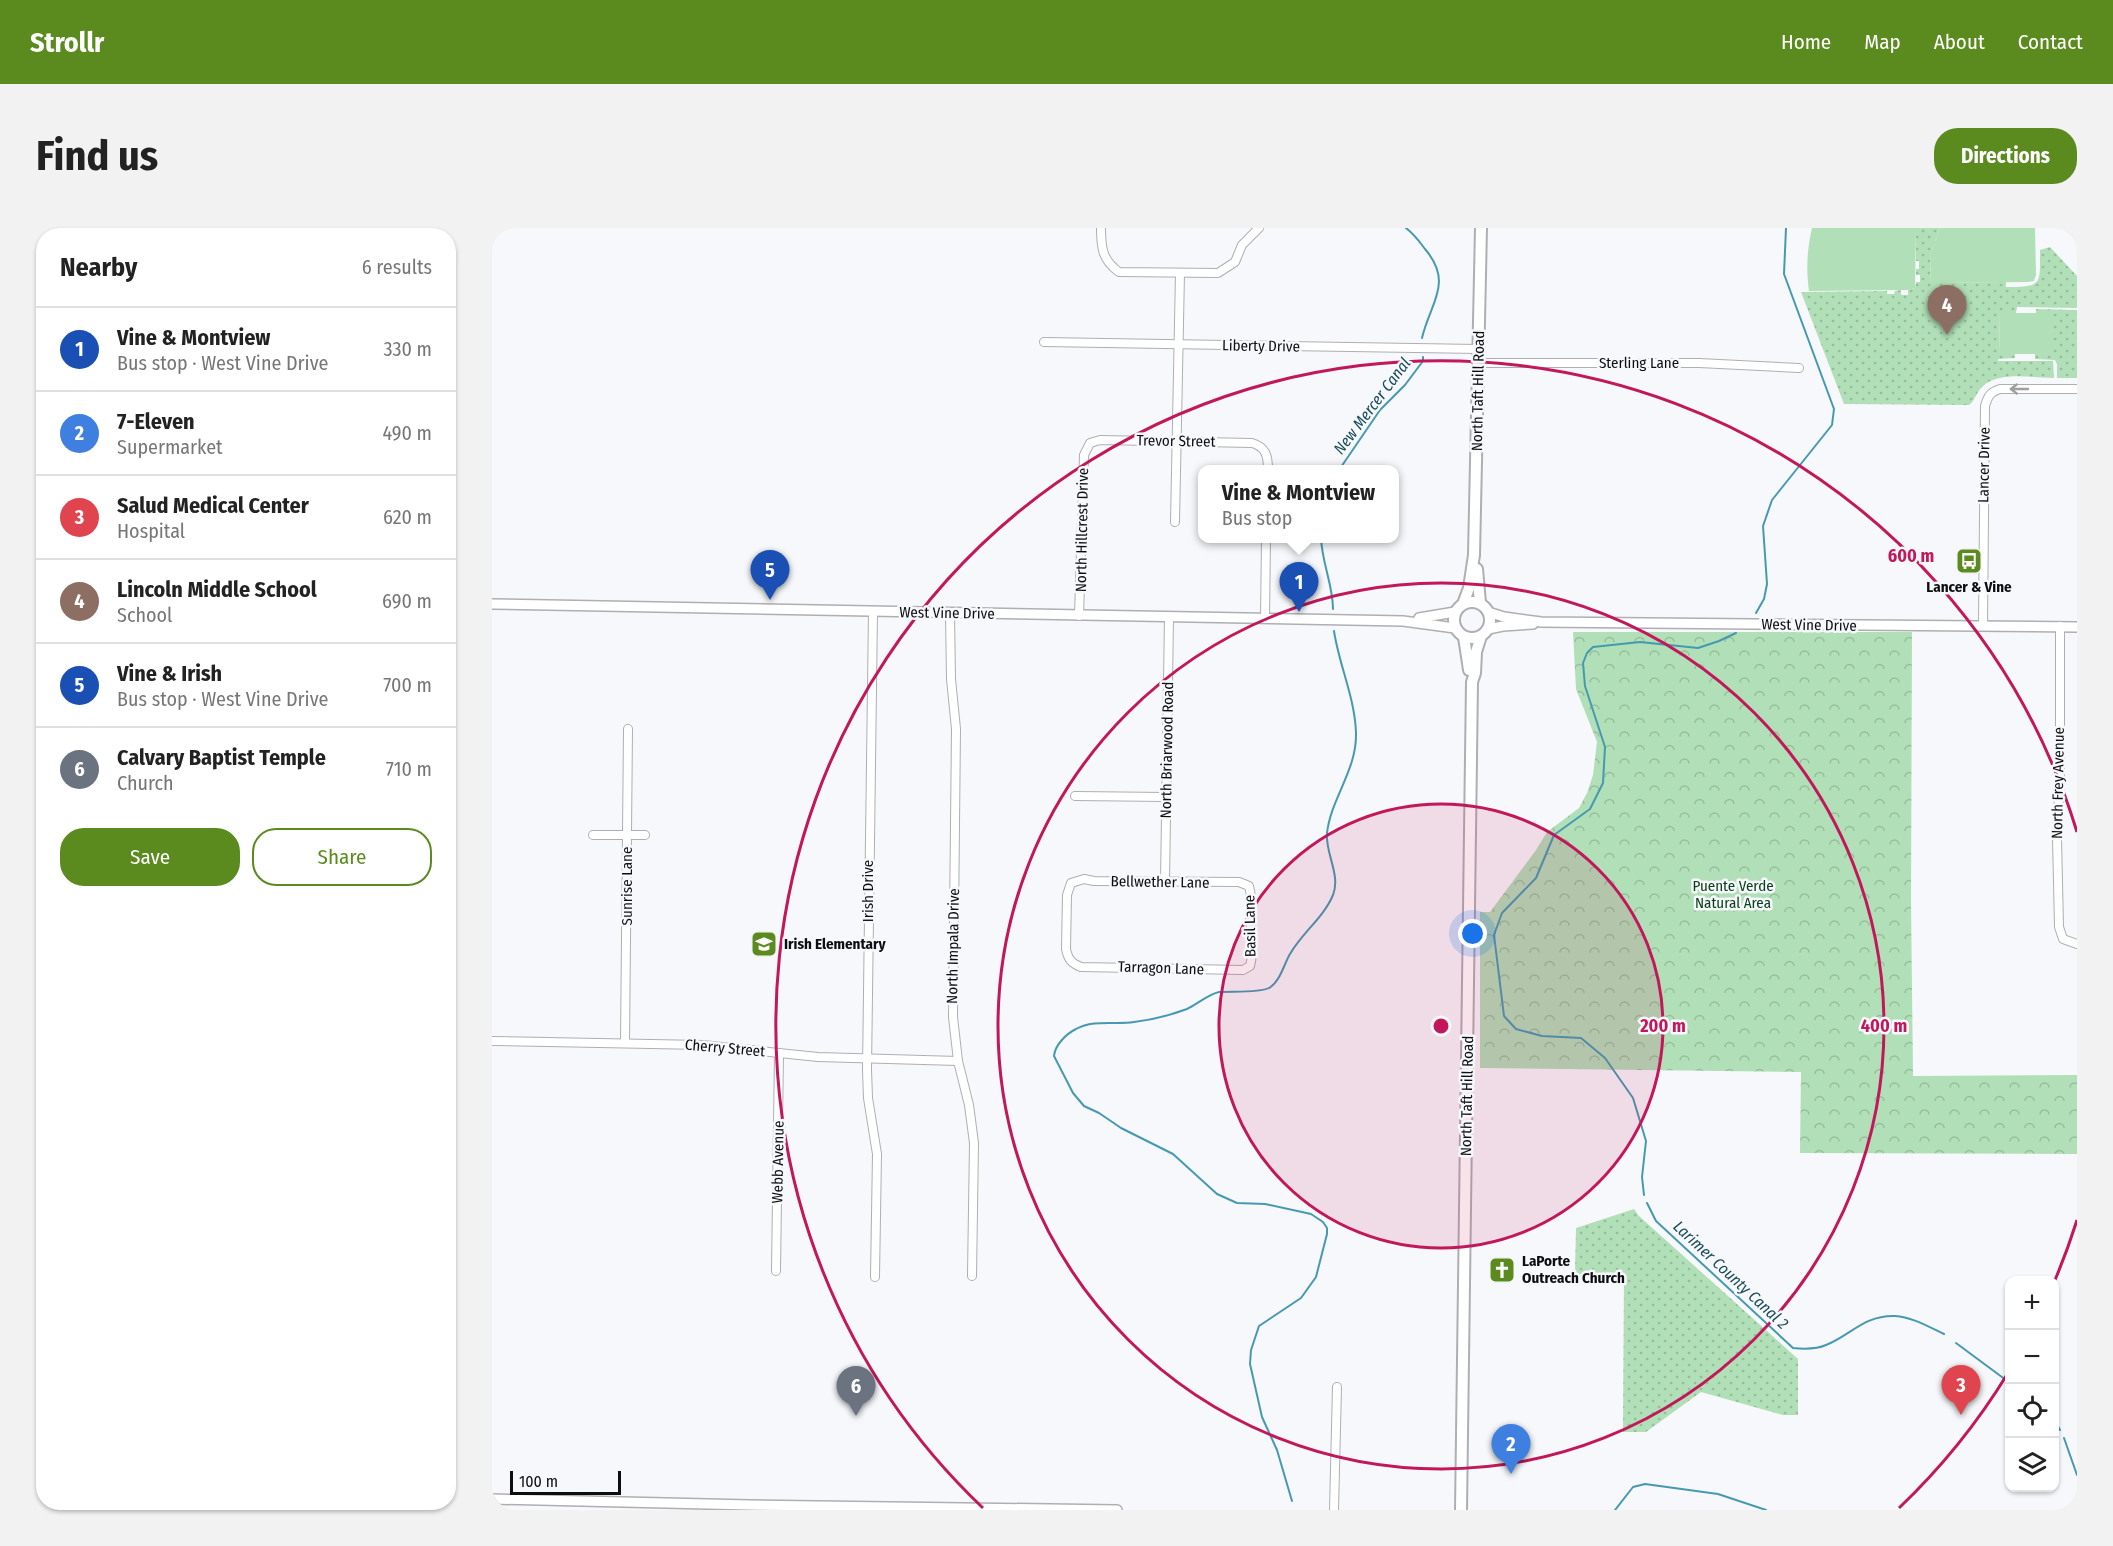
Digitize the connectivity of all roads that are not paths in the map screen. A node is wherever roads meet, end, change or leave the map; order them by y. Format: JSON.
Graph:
{"nodes":[{"id":1,"x":1101,"y":228,"type":"edge"},
{"id":2,"x":1259,"y":228,"type":"edge"},
{"id":3,"x":1481,"y":228,"type":"edge"},
{"id":4,"x":1180,"y":273,"type":"junction"},
{"id":5,"x":1044,"y":342,"type":"dead end"},
{"id":6,"x":1180,"y":345,"type":"junction"},
{"id":7,"x":1479,"y":349,"type":"junction"},
{"id":8,"x":1479,"y":363,"type":"junction"},
{"id":9,"x":1799,"y":368,"type":"dead end"},
{"id":10,"x":2077,"y":389,"type":"edge"},
{"id":11,"x":1177,"y":441,"type":"junction"},
{"id":12,"x":1089,"y":445,"type":"joint"},
{"id":13,"x":1268,"y":465,"type":"edge"},
{"id":14,"x":1175,"y":522,"type":"dead end"},
{"id":15,"x":1266,"y":543,"type":"edge"},
{"id":16,"x":1474,"y":555,"type":"junction"},
{"id":17,"x":1480,"y":603,"type":"junction"},
{"id":18,"x":492,"y":604,"type":"edge"},
{"id":19,"x":1459,"y":608,"type":"junction"},
{"id":20,"x":873,"y":611,"type":"junction"},
{"id":21,"x":1488,"y":612,"type":"junction"},
{"id":22,"x":950,"y":613,"type":"junction"},
{"id":23,"x":1079,"y":616,"type":"junction"},
{"id":24,"x":1169,"y":617,"type":"junction"},
{"id":25,"x":1264,"y":619,"type":"junction"},
{"id":26,"x":1403,"y":621,"type":"junction"},
{"id":27,"x":1541,"y":622,"type":"junction"},
{"id":28,"x":1983,"y":626,"type":"junction"},
{"id":29,"x":2060,"y":627,"type":"junction"},
{"id":30,"x":2077,"y":627,"type":"edge"},
{"id":31,"x":1455,"y":628,"type":"junction"},
{"id":32,"x":1484,"y":633,"type":"junction"},
{"id":33,"x":1464,"y":637,"type":"junction"},
{"id":34,"x":1472,"y":682,"type":"junction"},
{"id":35,"x":628,"y":729,"type":"dead end"},
{"id":36,"x":1075,"y":796,"type":"dead end"},
{"id":37,"x":1166,"y":797,"type":"junction"},
{"id":38,"x":593,"y":835,"type":"dead end"},
{"id":39,"x":627,"y":835,"type":"junction"},
{"id":40,"x":645,"y":835,"type":"dead end"},
{"id":41,"x":1165,"y":882,"type":"junction"},
{"id":42,"x":1249,"y":886,"type":"joint"},
{"id":43,"x":2077,"y":944,"type":"edge"},
{"id":44,"x":1072,"y":962,"type":"joint"},
{"id":45,"x":1250,"y":966,"type":"joint"},
{"id":46,"x":492,"y":1041,"type":"edge"},
{"id":47,"x":625,"y":1043,"type":"junction"},
{"id":48,"x":779,"y":1053,"type":"junction"},
{"id":49,"x":867,"y":1059,"type":"junction"},
{"id":50,"x":958,"y":1061,"type":"junction"},
{"id":51,"x":777,"y":1271,"type":"dead end"},
{"id":52,"x":972,"y":1276,"type":"dead end"},
{"id":53,"x":874,"y":1277,"type":"dead end"},
{"id":54,"x":1337,"y":1387,"type":"dead end"},
{"id":55,"x":492,"y":1499,"type":"edge"},
{"id":56,"x":1007,"y":1509,"type":"edge"},
{"id":57,"x":1118,"y":1510,"type":"edge"},
{"id":58,"x":1334,"y":1510,"type":"edge"},
{"id":59,"x":1461,"y":1510,"type":"edge"}],
"edges":[{"from":1,"to":4,"type":"street"},
{"from":2,"to":4,"type":"street"},
{"from":3,"to":7,"type":"main road","name":"North Taft Hill Road"},
{"from":4,"to":6,"type":"street"},
{"from":5,"to":6,"type":"street","name":"Liberty Drive"},
{"from":6,"to":7,"type":"street","name":"Liberty Drive"},
{"from":6,"to":11,"type":"street"},
{"from":7,"to":8,"type":"main road","name":"North Taft Hill Road"},
{"from":8,"to":9,"type":"street","name":"Sterling Lane"},
{"from":8,"to":16,"type":"main road","name":"North Taft Hill Road"},
{"from":10,"to":28,"type":"street","name":"Lancer Drive","one_way":true},
{"from":11,"to":12,"type":"street","name":"Trevor Street"},
{"from":11,"to":13,"type":"street","name":"Trevor Street"},
{"from":11,"to":14,"type":"street"},
{"from":12,"to":23,"type":"street","name":"North Hillcrest Drive"},
{"from":15,"to":25,"type":"street"},
{"from":16,"to":17,"type":"main road","name":"North Taft Hill Road"},
{"from":16,"to":19,"type":"main road","name":"North Taft Hill Road"},
{"from":17,"to":19,"type":"main road","name":"West Vine Drive"},
{"from":17,"to":21,"type":"main road"},
{"from":18,"to":20,"type":"street","name":"West Vine Drive"},
{"from":19,"to":26,"type":"street","name":"West Vine Drive"},
{"from":19,"to":31,"type":"main road"},
{"from":20,"to":22,"type":"street","name":"West Vine Drive"},
{"from":20,"to":49,"type":"street","name":"Irish Drive"},
{"from":21,"to":27,"type":"street","name":"West Vine Drive"},
{"from":21,"to":32,"type":"main road"},
{"from":22,"to":23,"type":"street","name":"West Vine Drive"},
{"from":22,"to":50,"type":"street","name":"North Impala Drive"},
{"from":23,"to":24,"type":"street","name":"West Vine Drive"},
{"from":24,"to":25,"type":"street","name":"West Vine Drive"},
{"from":24,"to":37,"type":"street","name":"North Briarwood Road"},
{"from":25,"to":26,"type":"street","name":"West Vine Drive"},
{"from":26,"to":31,"type":"street","name":"West Vine Drive"},
{"from":27,"to":28,"type":"street","name":"West Vine Drive"},
{"from":27,"to":32,"type":"street","name":"West Vine Drive"},
{"from":28,"to":29,"type":"street","name":"West Vine Drive"},
{"from":29,"to":30,"type":"street","name":"West Vine Drive"},
{"from":29,"to":43,"type":"street","name":"North Frey Avenue"},
{"from":31,"to":33,"type":"main road"},
{"from":32,"to":33,"type":"main road","name":"West Vine Drive"},
{"from":32,"to":34,"type":"main road","name":"North Taft Hill Road"},
{"from":33,"to":34,"type":"main road","name":"North Taft Hill Road"},
{"from":34,"to":59,"type":"main road","name":"North Taft Hill Road"},
{"from":35,"to":39,"type":"street","name":"Sunrise Lane"},
{"from":36,"to":37,"type":"street"},
{"from":37,"to":41,"type":"street","name":"North Briarwood Road"},
{"from":38,"to":39,"type":"street"},
{"from":39,"to":40,"type":"street"},
{"from":39,"to":47,"type":"street","name":"Sunrise Lane"},
{"from":41,"to":42,"type":"street","name":"Bellwether Lane"},
{"from":41,"to":44,"type":"street","name":"Bellwether Lane"},
{"from":42,"to":45,"type":"street","name":"Basil Lane"},
{"from":44,"to":45,"type":"street","name":"Tarragon Lane"},
{"from":46,"to":47,"type":"street","name":"Cherry Street"},
{"from":47,"to":48,"type":"street","name":"Cherry Street"},
{"from":48,"to":49,"type":"street","name":"Cherry Street"},
{"from":48,"to":51,"type":"street","name":"Webb Avenue"},
{"from":49,"to":50,"type":"street","name":"Cherry Street"},
{"from":49,"to":53,"type":"street","name":"Irish Drive"},
{"from":50,"to":52,"type":"street","name":"North Impala Drive"},
{"from":54,"to":58,"type":"street"},
{"from":55,"to":56,"type":"street"},
{"from":56,"to":57,"type":"street"}]}
